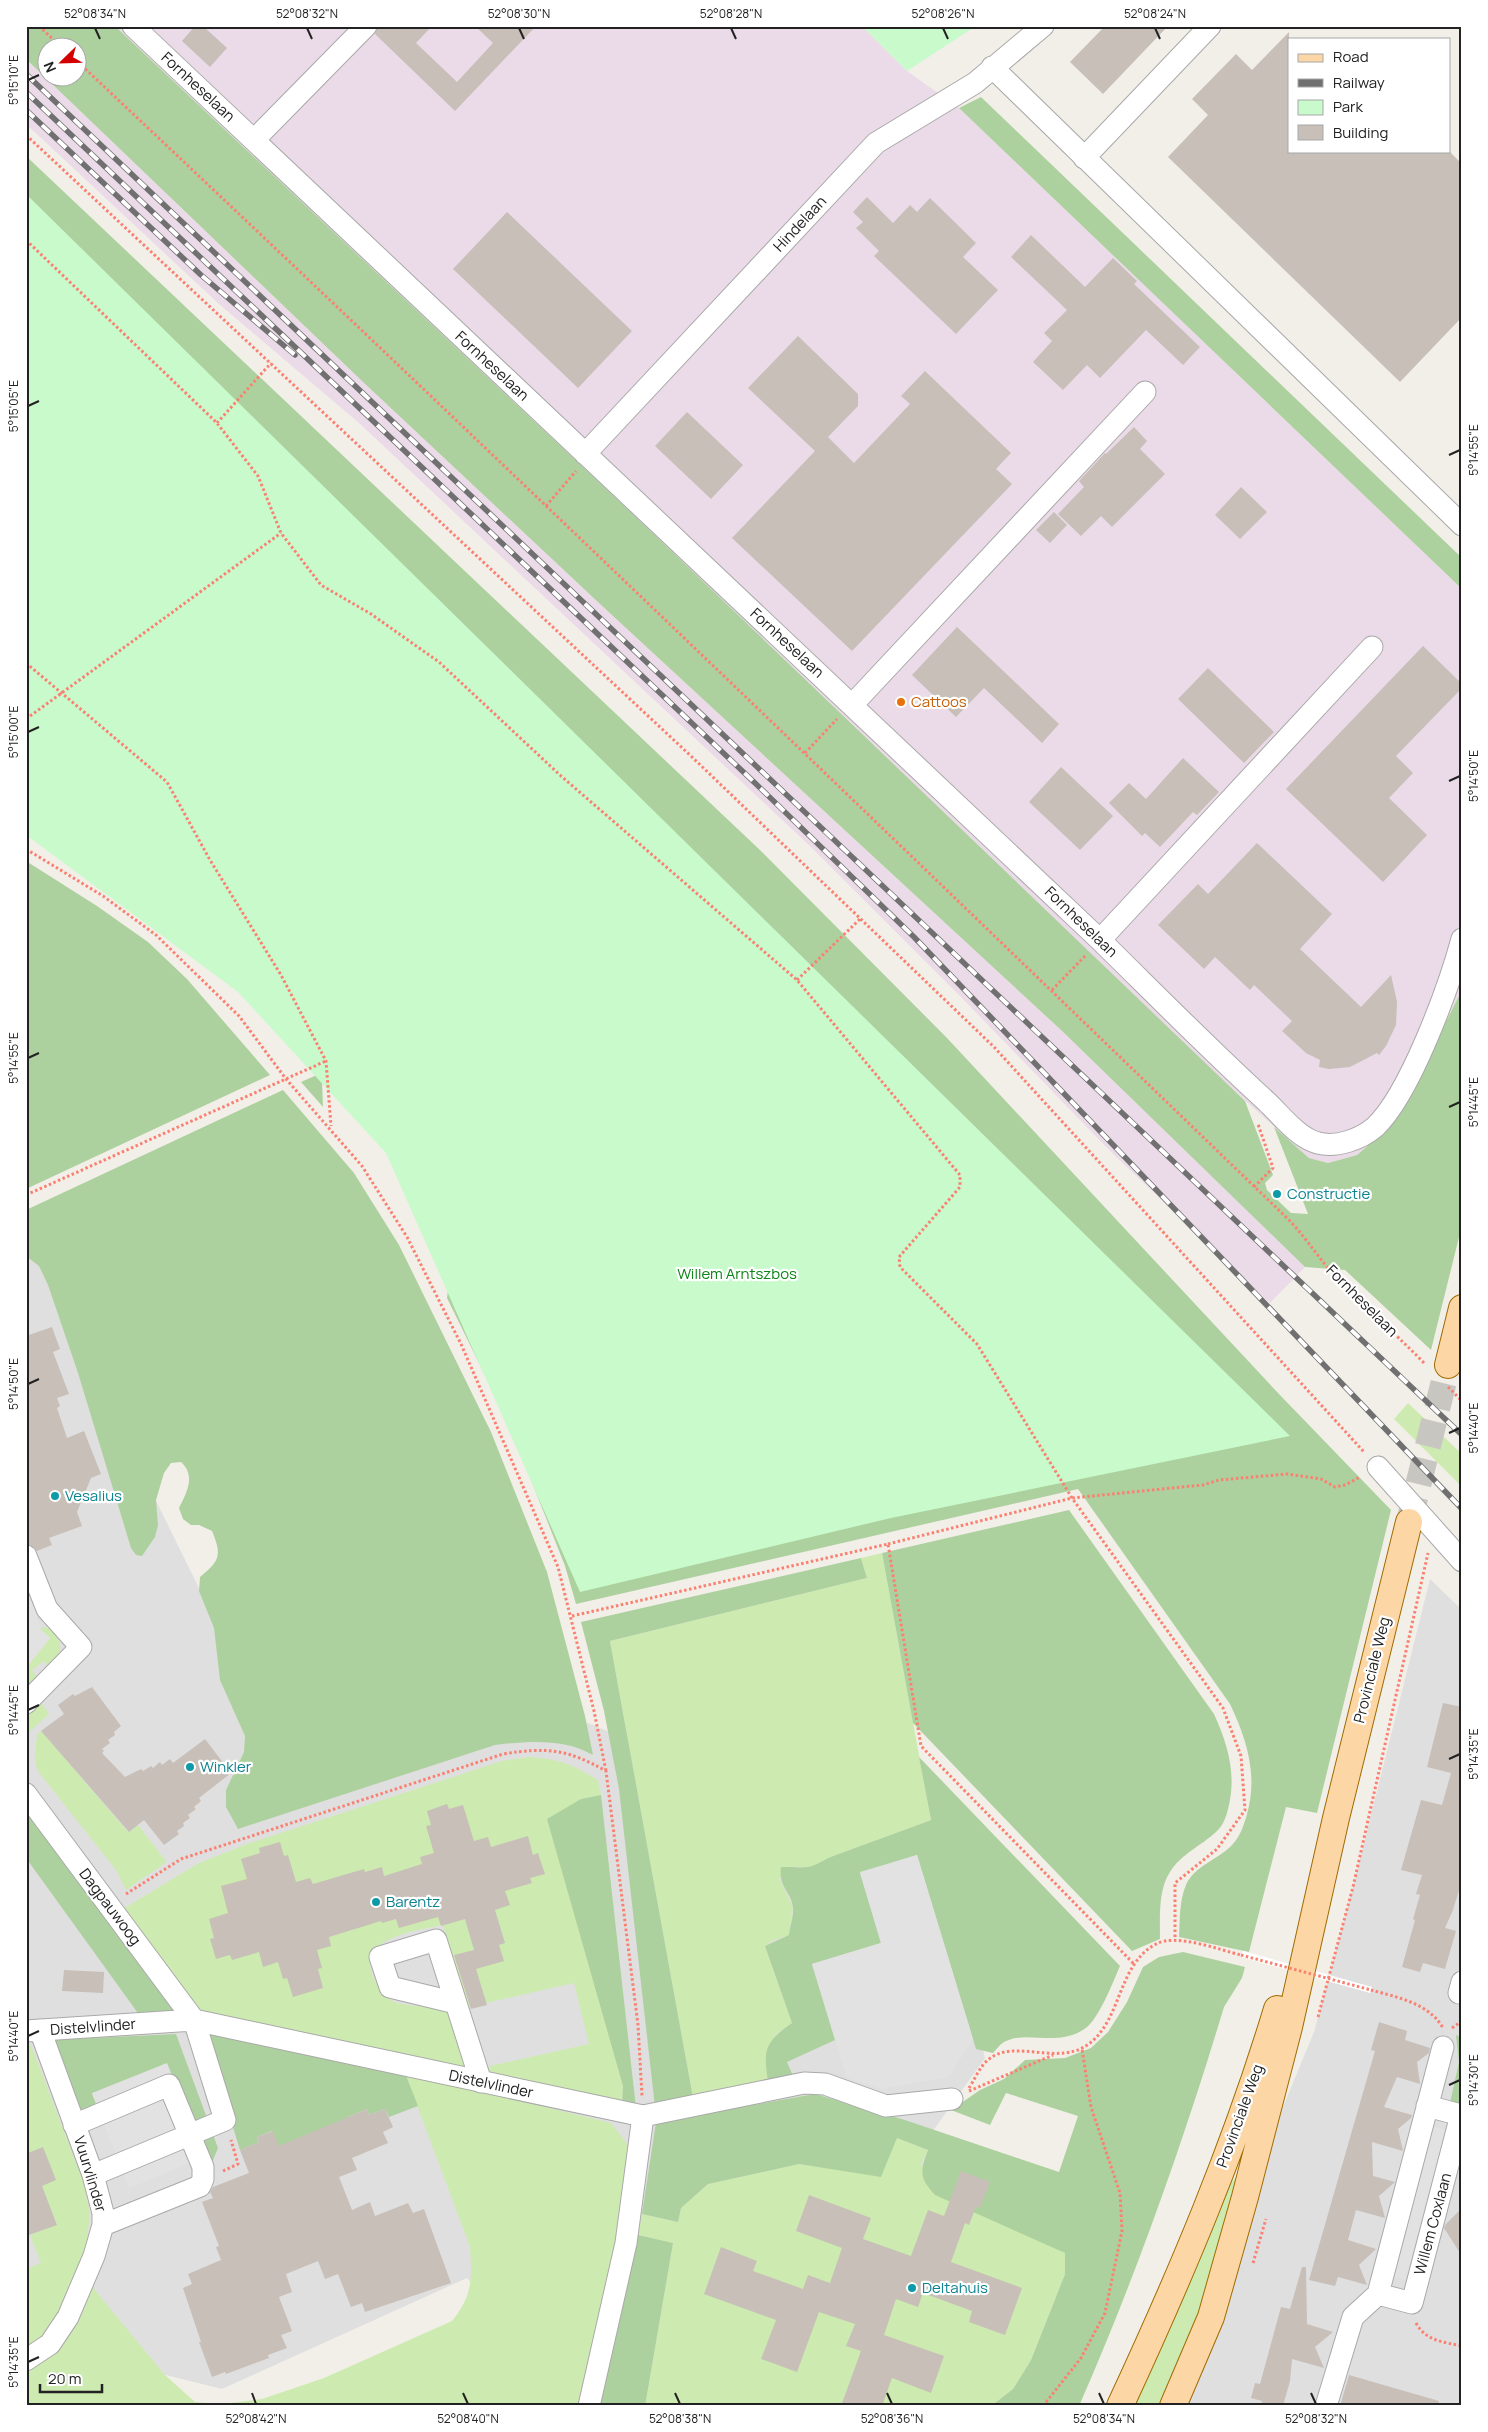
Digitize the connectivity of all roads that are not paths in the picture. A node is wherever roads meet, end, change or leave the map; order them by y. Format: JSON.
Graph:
{"nodes":[{"id":1,"x":133,"y":26,"type":"edge"},
{"id":2,"x":366,"y":26,"type":"edge"},
{"id":3,"x":1043,"y":26,"type":"edge"},
{"id":4,"x":1210,"y":26,"type":"edge"},
{"id":5,"x":992,"y":67,"type":"junction"},
{"id":6,"x":254,"y":140,"type":"junction"},
{"id":7,"x":1084,"y":158,"type":"junction"},
{"id":8,"x":1145,"y":392,"type":"dead end"},
{"id":9,"x":585,"y":454,"type":"junction"},
{"id":10,"x":1462,"y":525,"type":"edge"},
{"id":11,"x":1372,"y":647,"type":"dead end"},
{"id":12,"x":852,"y":704,"type":"junction"},
{"id":13,"x":1462,"y":939,"type":"edge"},
{"id":14,"x":1100,"y":940,"type":"junction"},
{"id":15,"x":1462,"y":1308,"type":"edge"},
{"id":16,"x":1448,"y":1365,"type":"tunnel mouth"},
{"id":17,"x":1378,"y":1467,"type":"road end"},
{"id":18,"x":1409,"y":1522,"type":"tunnel mouth"},
{"id":19,"x":26,"y":1556,"type":"edge"},
{"id":20,"x":1462,"y":1561,"type":"edge"},
{"id":21,"x":26,"y":1703,"type":"edge"},
{"id":22,"x":26,"y":1794,"type":"edge"},
{"id":23,"x":1336,"y":1818,"type":"junction"},
{"id":24,"x":456,"y":2003,"type":"dead end"},
{"id":25,"x":194,"y":2020,"type":"junction"},
{"id":26,"x":33,"y":2031,"type":"edge"},
{"id":27,"x":1448,"y":2038,"type":"road end"},
{"id":28,"x":482,"y":2082,"type":"junction"},
{"id":29,"x":959,"y":2095,"type":"road end"},
{"id":30,"x":1427,"y":2106,"type":"junction"},
{"id":31,"x":643,"y":2116,"type":"junction"},
{"id":32,"x":74,"y":2125,"type":"junction"},
{"id":33,"x":190,"y":2135,"type":"junction"},
{"id":34,"x":93,"y":2175,"type":"junction"},
{"id":35,"x":104,"y":2225,"type":"junction"},
{"id":36,"x":1378,"y":2294,"type":"junction"},
{"id":37,"x":26,"y":2360,"type":"edge"},
{"id":38,"x":589,"y":2406,"type":"edge"},
{"id":39,"x":1120,"y":2406,"type":"edge"},
{"id":40,"x":1173,"y":2406,"type":"edge"},
{"id":41,"x":1326,"y":2406,"type":"edge"}],
"edges":[{"from":1,"to":6,"type":"street","name":"Fornheselaan"},
{"from":2,"to":6,"type":"street"},
{"from":3,"to":5,"type":"street","name":"Hindelaan"},
{"from":4,"to":7,"type":"street"},
{"from":5,"to":7,"type":"street"},
{"from":5,"to":9,"type":"street","name":"Hindelaan"},
{"from":6,"to":9,"type":"street","name":"Fornheselaan"},
{"from":7,"to":10,"type":"street"},
{"from":8,"to":12,"type":"street"},
{"from":9,"to":12,"type":"street","name":"Fornheselaan"},
{"from":11,"to":14,"type":"street"},
{"from":12,"to":14,"type":"street","name":"Fornheselaan"},
{"from":13,"to":14,"type":"street","name":"Fornheselaan"},
{"from":15,"to":16,"type":"main road"},
{"from":17,"to":20,"type":"street"},
{"from":18,"to":23,"type":"main road","name":"Provinciale Weg"},
{"from":19,"to":21,"type":"street"},
{"from":22,"to":25,"type":"street","name":"Dagpauwoog"},
{"from":23,"to":39,"type":"main road","name":"Provinciale Weg"},
{"from":23,"to":40,"type":"main road","name":"Provinciale Weg"},
{"from":24,"to":28,"type":"street"},
{"from":25,"to":26,"type":"street","name":"Distelvlinder"},
{"from":25,"to":28,"type":"street","name":"Distelvlinder"},
{"from":25,"to":33,"type":"street","name":"Dagpauwoog"},
{"from":26,"to":32,"type":"street","name":"Vuurvlinder"},
{"from":27,"to":30,"type":"street"},
{"from":28,"to":31,"type":"street","name":"Distelvlinder"},
{"from":29,"to":31,"type":"street","name":"Distelvlinder"},
{"from":30,"to":36,"type":"street"},
{"from":30,"to":36,"type":"street","name":"Willem Coxlaan"},
{"from":31,"to":38,"type":"street"},
{"from":32,"to":33,"type":"street"},
{"from":32,"to":34,"type":"street","name":"Vuurvlinder"},
{"from":33,"to":34,"type":"street"},
{"from":33,"to":35,"type":"street"},
{"from":34,"to":35,"type":"street","name":"Vuurvlinder"},
{"from":35,"to":37,"type":"street","name":"Vuurvlinder"},
{"from":36,"to":41,"type":"street"}]}
